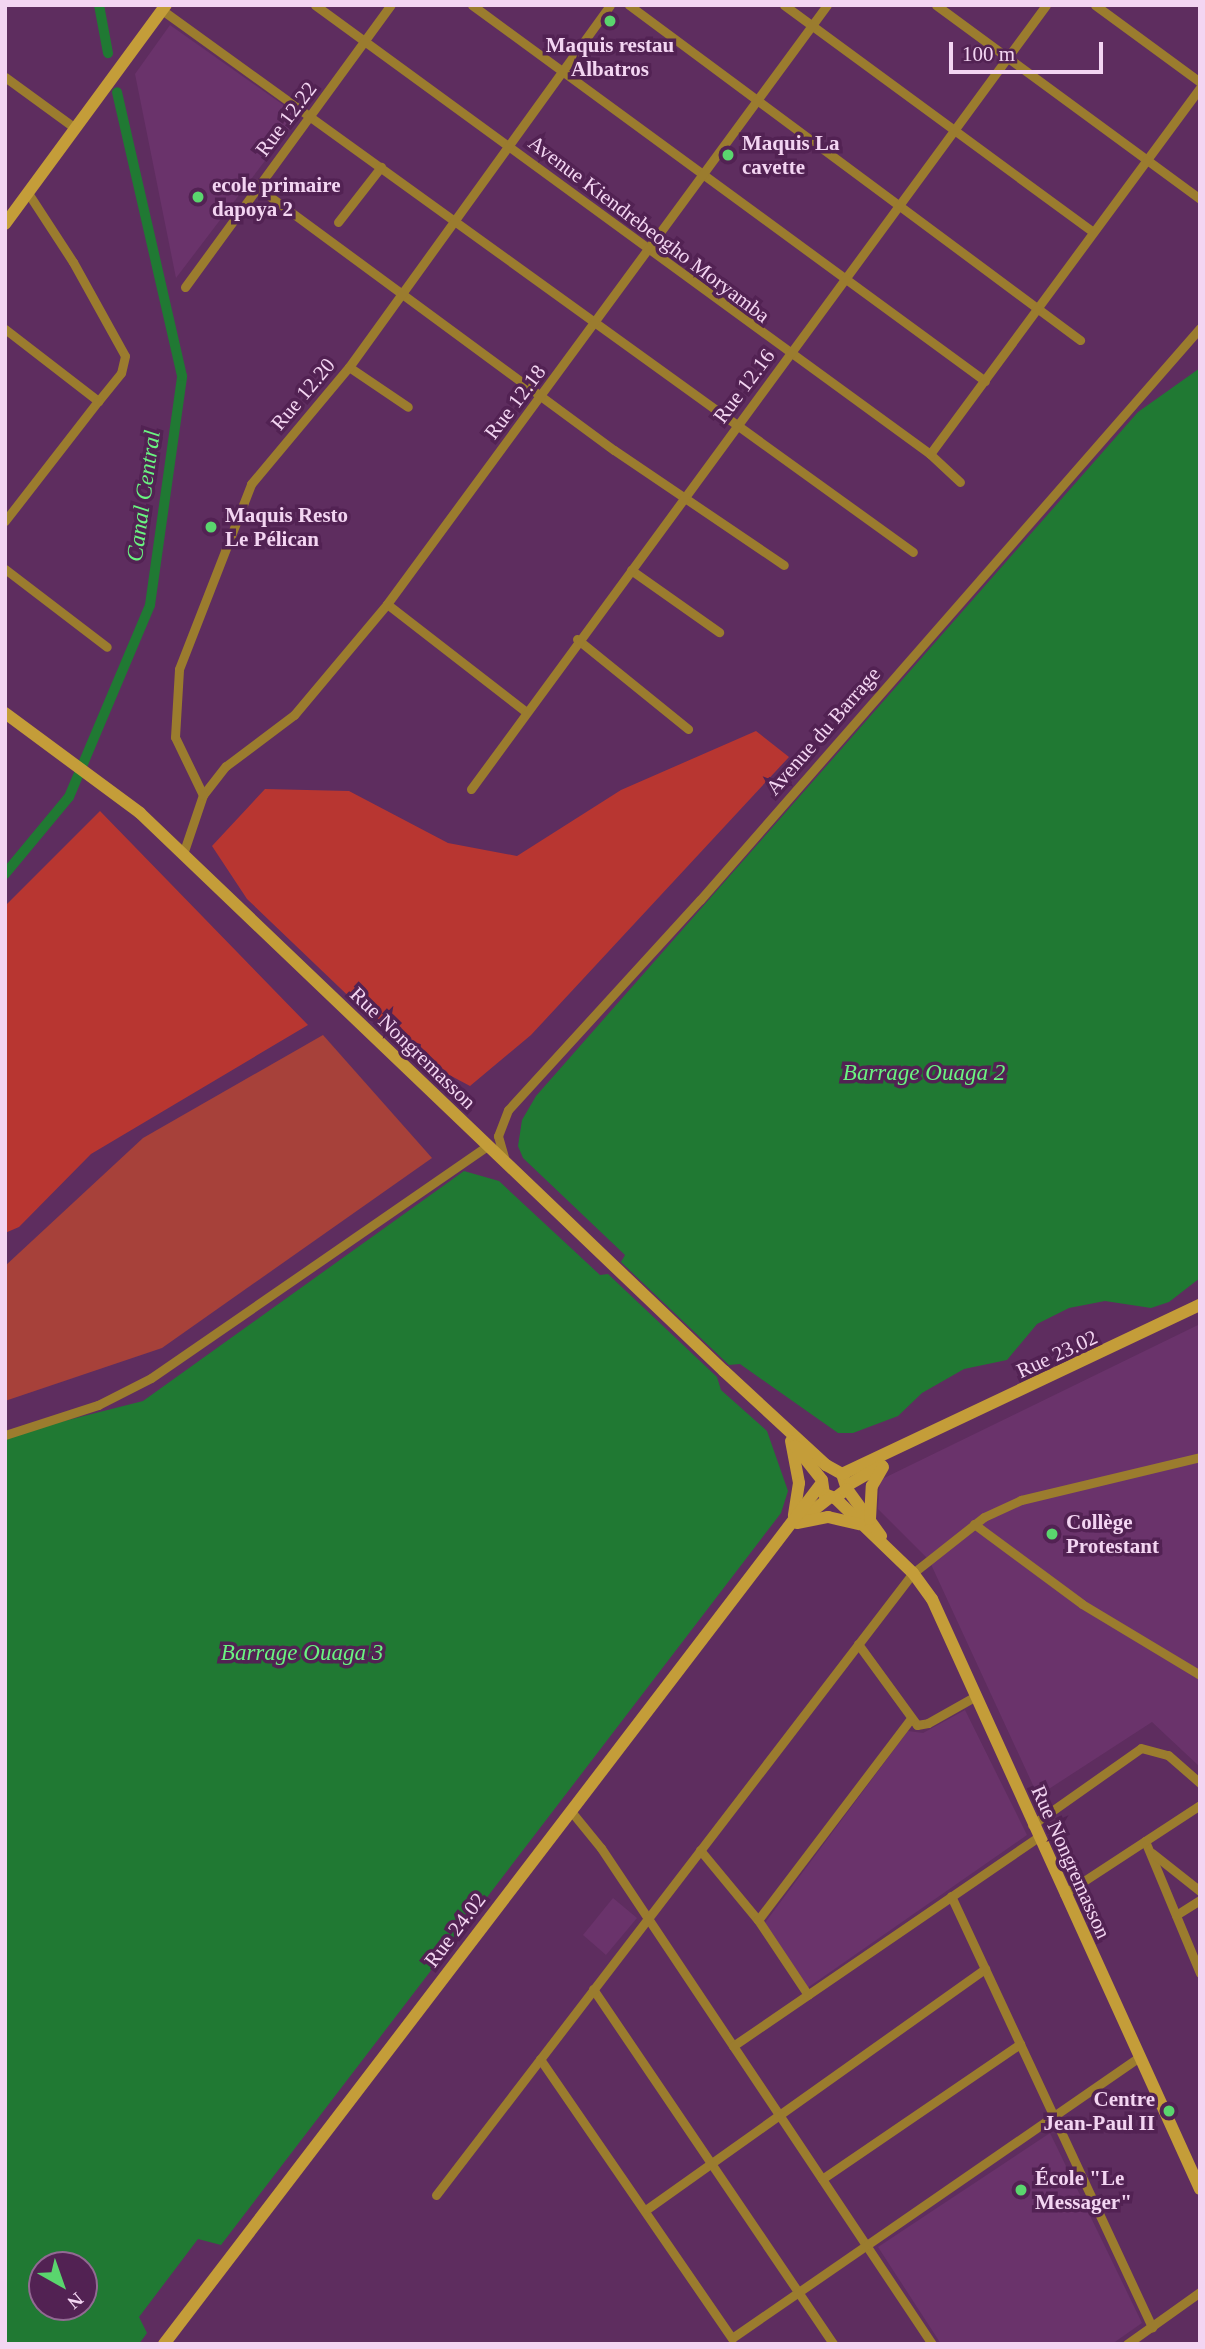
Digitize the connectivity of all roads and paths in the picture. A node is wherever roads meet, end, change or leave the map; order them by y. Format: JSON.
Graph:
{"nodes":[{"id":1,"x":315,"y":5,"type":"edge"},
{"id":2,"x":391,"y":5,"type":"edge"},
{"id":3,"x":472,"y":5,"type":"edge"},
{"id":4,"x":610,"y":5,"type":"edge"},
{"id":5,"x":629,"y":5,"type":"edge"},
{"id":6,"x":784,"y":5,"type":"edge"},
{"id":7,"x":827,"y":5,"type":"edge"},
{"id":8,"x":936,"y":5,"type":"edge"},
{"id":9,"x":1046,"y":5,"type":"edge"},
{"id":10,"x":1095,"y":5,"type":"edge"},
{"id":11,"x":164,"y":8,"type":"edge"},
{"id":12,"x":812,"y":26,"type":"junction"},
{"id":13,"x":365,"y":42,"type":"junction"},
{"id":14,"x":1009,"y":58,"type":"junction"},
{"id":15,"x":561,"y":70,"type":"junction"},
{"id":16,"x":5,"y":77,"type":"edge"},
{"id":17,"x":1200,"y":82,"type":"edge"},
{"id":18,"x":1200,"y":88,"type":"edge"},
{"id":19,"x":756,"y":103,"type":"junction"},
{"id":20,"x":311,"y":116,"type":"junction"},
{"id":21,"x":75,"y":128,"type":"junction"},
{"id":22,"x":953,"y":130,"type":"junction"},
{"id":23,"x":506,"y":144,"type":"junction"},
{"id":24,"x":1144,"y":159,"type":"junction"},
{"id":25,"x":382,"y":167,"type":"junction"},
{"id":26,"x":703,"y":174,"type":"junction"},
{"id":27,"x":257,"y":187,"type":"junction"},
{"id":28,"x":28,"y":193,"type":"junction"},
{"id":29,"x":1200,"y":199,"type":"edge"},
{"id":30,"x":896,"y":205,"type":"junction"},
{"id":31,"x":8,"y":215,"type":"edge"},
{"id":32,"x":453,"y":220,"type":"junction"},
{"id":33,"x":338,"y":222,"type":"dead end"},
{"id":34,"x":1093,"y":232,"type":"junction"},
{"id":35,"x":651,"y":249,"type":"junction"},
{"id":36,"x":845,"y":278,"type":"junction"},
{"id":37,"x":186,"y":287,"type":"dead end"},
{"id":38,"x":400,"y":290,"type":"junction"},
{"id":39,"x":1036,"y":307,"type":"junction"},
{"id":40,"x":594,"y":322,"type":"junction"},
{"id":41,"x":1200,"y":328,"type":"edge"},
{"id":42,"x":5,"y":329,"type":"edge"},
{"id":43,"x":1080,"y":340,"type":"dead end"},
{"id":44,"x":790,"y":355,"type":"junction"},
{"id":45,"x":349,"y":367,"type":"junction"},
{"id":46,"x":985,"y":380,"type":"junction"},
{"id":47,"x":543,"y":396,"type":"junction"},
{"id":48,"x":98,"y":401,"type":"junction"},
{"id":49,"x":408,"y":407,"type":"dead end"},
{"id":50,"x":734,"y":427,"type":"junction"},
{"id":51,"x":930,"y":454,"type":"junction"},
{"id":52,"x":960,"y":482,"type":"dead end"},
{"id":53,"x":684,"y":497,"type":"junction"},
{"id":54,"x":5,"y":521,"type":"edge"},
{"id":55,"x":913,"y":552,"type":"dead end"},
{"id":56,"x":784,"y":565,"type":"dead end"},
{"id":57,"x":5,"y":569,"type":"edge"},
{"id":58,"x":631,"y":570,"type":"junction"},
{"id":59,"x":387,"y":604,"type":"junction"},
{"id":60,"x":719,"y":632,"type":"dead end"},
{"id":61,"x":577,"y":639,"type":"junction"},
{"id":62,"x":107,"y":647,"type":"dead end"},
{"id":63,"x":526,"y":712,"type":"junction"},
{"id":64,"x":5,"y":713,"type":"edge"},
{"id":65,"x":688,"y":729,"type":"dead end"},
{"id":66,"x":471,"y":789,"type":"dead end"},
{"id":67,"x":203,"y":795,"type":"junction"},
{"id":68,"x":183,"y":854,"type":"junction"},
{"id":69,"x":486,"y":1146,"type":"junction"},
{"id":70,"x":507,"y":1165,"type":"junction"},
{"id":71,"x":1200,"y":1305,"type":"edge"},
{"id":72,"x":782,"y":1424,"type":"junction"},
{"id":73,"x":5,"y":1435,"type":"edge"},
{"id":74,"x":930,"y":1435,"type":"junction"},
{"id":75,"x":791,"y":1441,"type":"junction"},
{"id":76,"x":896,"y":1456,"type":"junction"},
{"id":77,"x":1200,"y":1457,"type":"edge"},
{"id":78,"x":843,"y":1480,"type":"junction"},
{"id":79,"x":821,"y":1482,"type":"junction"},
{"id":80,"x":832,"y":1498,"type":"junction"},
{"id":81,"x":796,"y":1521,"type":"junction"},
{"id":82,"x":867,"y":1522,"type":"junction"},
{"id":83,"x":974,"y":1524,"type":"junction"},
{"id":84,"x":913,"y":1573,"type":"junction"},
{"id":85,"x":858,"y":1644,"type":"junction"},
{"id":86,"x":1200,"y":1675,"type":"edge"},
{"id":87,"x":976,"y":1696,"type":"junction"},
{"id":88,"x":910,"y":1720,"type":"junction"},
{"id":89,"x":1200,"y":1783,"type":"edge"},
{"id":90,"x":1200,"y":1805,"type":"edge"},
{"id":91,"x":570,"y":1810,"type":"junction"},
{"id":92,"x":1035,"y":1831,"type":"junction"},
{"id":93,"x":1145,"y":1841,"type":"junction"},
{"id":94,"x":700,"y":1850,"type":"junction"},
{"id":95,"x":1150,"y":1852,"type":"junction"},
{"id":96,"x":1200,"y":1891,"type":"edge"},
{"id":97,"x":1063,"y":1894,"type":"junction"},
{"id":98,"x":951,"y":1896,"type":"junction"},
{"id":99,"x":1200,"y":1900,"type":"edge"},
{"id":100,"x":1176,"y":1915,"type":"junction"},
{"id":101,"x":648,"y":1918,"type":"junction"},
{"id":102,"x":758,"y":1920,"type":"junction"},
{"id":103,"x":985,"y":1969,"type":"junction"},
{"id":104,"x":1200,"y":1973,"type":"edge"},
{"id":105,"x":593,"y":1989,"type":"junction"},
{"id":106,"x":808,"y":1995,"type":"junction"},
{"id":107,"x":1020,"y":2044,"type":"junction"},
{"id":108,"x":733,"y":2046,"type":"junction"},
{"id":109,"x":1138,"y":2058,"type":"junction"},
{"id":110,"x":540,"y":2059,"type":"junction"},
{"id":111,"x":779,"y":2114,"type":"junction"},
{"id":112,"x":1054,"y":2116,"type":"junction"},
{"id":113,"x":710,"y":2162,"type":"junction"},
{"id":114,"x":822,"y":2179,"type":"junction"},
{"id":115,"x":1199,"y":2186,"type":"edge"},
{"id":116,"x":436,"y":2195,"type":"dead end"},
{"id":117,"x":647,"y":2209,"type":"junction"},
{"id":118,"x":865,"y":2244,"type":"junction"},
{"id":119,"x":797,"y":2291,"type":"junction"},
{"id":120,"x":1200,"y":2292,"type":"edge"},
{"id":121,"x":1152,"y":2327,"type":"junction"},
{"id":122,"x":170,"y":2341,"type":"edge"},
{"id":123,"x":833,"y":2344,"type":"edge"},
{"id":124,"x":932,"y":2344,"type":"edge"},
{"id":125,"x":1127,"y":2344,"type":"edge"}],
"edges":[{"from":1,"to":13,"type":"street","name":"Avenue Kiendrebeogho Moryamba"},
{"from":2,"to":13,"type":"street","name":"Rue 12.22"},
{"from":3,"to":15,"type":"street"},
{"from":4,"to":15,"type":"street","name":"Rue 12.20"},
{"from":5,"to":19,"type":"street"},
{"from":6,"to":12,"type":"street"},
{"from":7,"to":12,"type":"street","name":"Rue 12.18"},
{"from":8,"to":14,"type":"street"},
{"from":9,"to":14,"type":"street","name":"Rue 12.16"},
{"from":10,"to":17,"type":"street"},
{"from":11,"to":20,"type":"street"},
{"from":11,"to":21,"type":"street"},
{"from":12,"to":19,"type":"street","name":"Rue 12.18"},
{"from":12,"to":22,"type":"street"},
{"from":13,"to":20,"type":"street","name":"Rue 12.22"},
{"from":13,"to":23,"type":"street","name":"Avenue Kiendrebeogho Moryamba"},
{"from":14,"to":22,"type":"street","name":"Rue 12.16"},
{"from":14,"to":24,"type":"street"},
{"from":15,"to":23,"type":"street","name":"Rue 12.20"},
{"from":15,"to":26,"type":"street"},
{"from":16,"to":21,"type":"street"},
{"from":18,"to":24,"type":"street"},
{"from":19,"to":26,"type":"street","name":"Rue 12.18"},
{"from":19,"to":30,"type":"street"},
{"from":20,"to":25,"type":"street"},
{"from":20,"to":27,"type":"street","name":"Rue 12.22"},
{"from":21,"to":28,"type":"street"},
{"from":22,"to":30,"type":"street","name":"Rue 12.16"},
{"from":22,"to":34,"type":"street"},
{"from":23,"to":32,"type":"street","name":"Rue 12.20"},
{"from":23,"to":35,"type":"street","name":"Avenue Kiendrebeogho Moryamba"},
{"from":24,"to":29,"type":"street"},
{"from":24,"to":34,"type":"street"},
{"from":25,"to":32,"type":"street"},
{"from":25,"to":33,"type":"street"},
{"from":26,"to":35,"type":"street","name":"Rue 12.18"},
{"from":26,"to":36,"type":"street"},
{"from":27,"to":37,"type":"street","name":"Rue 12.22"},
{"from":27,"to":38,"type":"street"},
{"from":28,"to":31,"type":"street"},
{"from":28,"to":48,"type":"street"},
{"from":30,"to":36,"type":"street","name":"Rue 12.16"},
{"from":30,"to":39,"type":"street"},
{"from":32,"to":38,"type":"street","name":"Rue 12.20"},
{"from":32,"to":40,"type":"street"},
{"from":34,"to":39,"type":"street"},
{"from":35,"to":40,"type":"street","name":"Rue 12.18"},
{"from":35,"to":44,"type":"street","name":"Avenue Kiendrebeogho Moryamba"},
{"from":36,"to":44,"type":"street","name":"Rue 12.16"},
{"from":36,"to":46,"type":"street"},
{"from":38,"to":45,"type":"street","name":"Rue 12.20"},
{"from":38,"to":47,"type":"street"},
{"from":39,"to":43,"type":"street"},
{"from":39,"to":46,"type":"street"},
{"from":40,"to":47,"type":"street","name":"Rue 12.18"},
{"from":40,"to":50,"type":"street"},
{"from":41,"to":70,"type":"street","name":"Avenue du Barrage"},
{"from":42,"to":48,"type":"street"},
{"from":44,"to":50,"type":"street","name":"Rue 12.16"},
{"from":44,"to":51,"type":"street","name":"Avenue Kiendrebeogho Moryamba"},
{"from":45,"to":49,"type":"street"},
{"from":45,"to":67,"type":"street","name":"Rue 12.20"},
{"from":46,"to":51,"type":"street"},
{"from":47,"to":53,"type":"street"},
{"from":47,"to":59,"type":"street","name":"Rue 12.18"},
{"from":48,"to":54,"type":"street"},
{"from":50,"to":53,"type":"street","name":"Rue 12.16"},
{"from":50,"to":55,"type":"street"},
{"from":51,"to":52,"type":"street","name":"Avenue Kiendrebeogho Moryamba"},
{"from":53,"to":56,"type":"street"},
{"from":53,"to":58,"type":"street","name":"Rue 12.16"},
{"from":57,"to":62,"type":"street"},
{"from":58,"to":60,"type":"street"},
{"from":58,"to":61,"type":"street","name":"Rue 12.16"},
{"from":59,"to":63,"type":"street"},
{"from":59,"to":67,"type":"street","name":"Rue 12.18"},
{"from":61,"to":63,"type":"street","name":"Rue 12.16"},
{"from":61,"to":65,"type":"street"},
{"from":63,"to":66,"type":"street","name":"Rue 12.16"},
{"from":64,"to":68,"type":"street","name":"Rue Nongremasson"},
{"from":67,"to":68,"type":"street"},
{"from":68,"to":69,"type":"street","name":"Rue Nongremasson"},
{"from":69,"to":70,"type":"street","name":"Rue Nongremasson"},
{"from":69,"to":73,"type":"street"},
{"from":70,"to":72,"type":"street","name":"Rue Nongremasson"},
{"from":71,"to":74,"type":"street","name":"Rue 23.02"},
{"from":72,"to":75,"type":"street","name":"Rue Nongremasson"},
{"from":72,"to":78,"type":"street","name":"Rue Nongremasson"},
{"from":74,"to":76,"type":"street","name":"Rue 23.02"},
{"from":74,"to":78,"type":"street","name":"Rue 23.02"},
{"from":75,"to":79,"type":"street","name":"Rue Nongremasson"},
{"from":75,"to":81,"type":"street"},
{"from":76,"to":78,"type":"street","name":"Rue 23.02"},
{"from":76,"to":82,"type":"street"},
{"from":77,"to":83,"type":"street"},
{"from":78,"to":79,"type":"street","name":"Rue 24.02"},
{"from":78,"to":80,"type":"street","name":"Rue 24.02"},
{"from":78,"to":82,"type":"street","name":"Rue Nongremasson"},
{"from":79,"to":80,"type":"street","name":"Rue Nongremasson"},
{"from":79,"to":81,"type":"street","name":"Rue 24.02"},
{"from":80,"to":81,"type":"street","name":"Rue 24.02"},
{"from":80,"to":82,"type":"street","name":"Rue Nongremasson"},
{"from":81,"to":82,"type":"street"},
{"from":81,"to":91,"type":"street","name":"Rue 24.02"},
{"from":82,"to":84,"type":"street","name":"Rue Nongremasson"},
{"from":83,"to":84,"type":"street"},
{"from":83,"to":86,"type":"street"},
{"from":84,"to":85,"type":"street"},
{"from":84,"to":87,"type":"street","name":"Rue Nongremasson"},
{"from":85,"to":88,"type":"street"},
{"from":85,"to":94,"type":"street"},
{"from":87,"to":88,"type":"street"},
{"from":87,"to":92,"type":"street","name":"Rue Nongremasson"},
{"from":88,"to":102,"type":"street"},
{"from":89,"to":92,"type":"street"},
{"from":90,"to":93,"type":"street"},
{"from":91,"to":101,"type":"street"},
{"from":91,"to":122,"type":"street","name":"Rue 24.02"},
{"from":92,"to":97,"type":"street","name":"Rue Nongremasson"},
{"from":92,"to":98,"type":"street"},
{"from":93,"to":95,"type":"street"},
{"from":93,"to":97,"type":"street"},
{"from":94,"to":101,"type":"street"},
{"from":94,"to":102,"type":"street"},
{"from":95,"to":96,"type":"street"},
{"from":95,"to":100,"type":"street"},
{"from":97,"to":109,"type":"street","name":"Rue Nongremasson"},
{"from":98,"to":103,"type":"street"},
{"from":98,"to":106,"type":"street"},
{"from":99,"to":100,"type":"street"},
{"from":100,"to":104,"type":"street"},
{"from":101,"to":105,"type":"street"},
{"from":101,"to":108,"type":"street"},
{"from":102,"to":106,"type":"street"},
{"from":103,"to":107,"type":"street"},
{"from":103,"to":111,"type":"street"},
{"from":105,"to":110,"type":"street"},
{"from":105,"to":113,"type":"street"},
{"from":106,"to":108,"type":"street"},
{"from":107,"to":112,"type":"street"},
{"from":107,"to":114,"type":"street"},
{"from":108,"to":111,"type":"street"},
{"from":109,"to":112,"type":"street"},
{"from":109,"to":115,"type":"street","name":"Rue Nongremasson"},
{"from":110,"to":116,"type":"street"},
{"from":110,"to":117,"type":"street"},
{"from":111,"to":113,"type":"street"},
{"from":111,"to":114,"type":"street"},
{"from":112,"to":118,"type":"street"},
{"from":112,"to":121,"type":"street"},
{"from":113,"to":117,"type":"street"},
{"from":113,"to":119,"type":"street"},
{"from":114,"to":118,"type":"street"},
{"from":117,"to":119,"type":"street"},
{"from":118,"to":119,"type":"street"},
{"from":118,"to":124,"type":"street"},
{"from":119,"to":123,"type":"street"},
{"from":120,"to":121,"type":"street"},
{"from":121,"to":125,"type":"street"}]}
